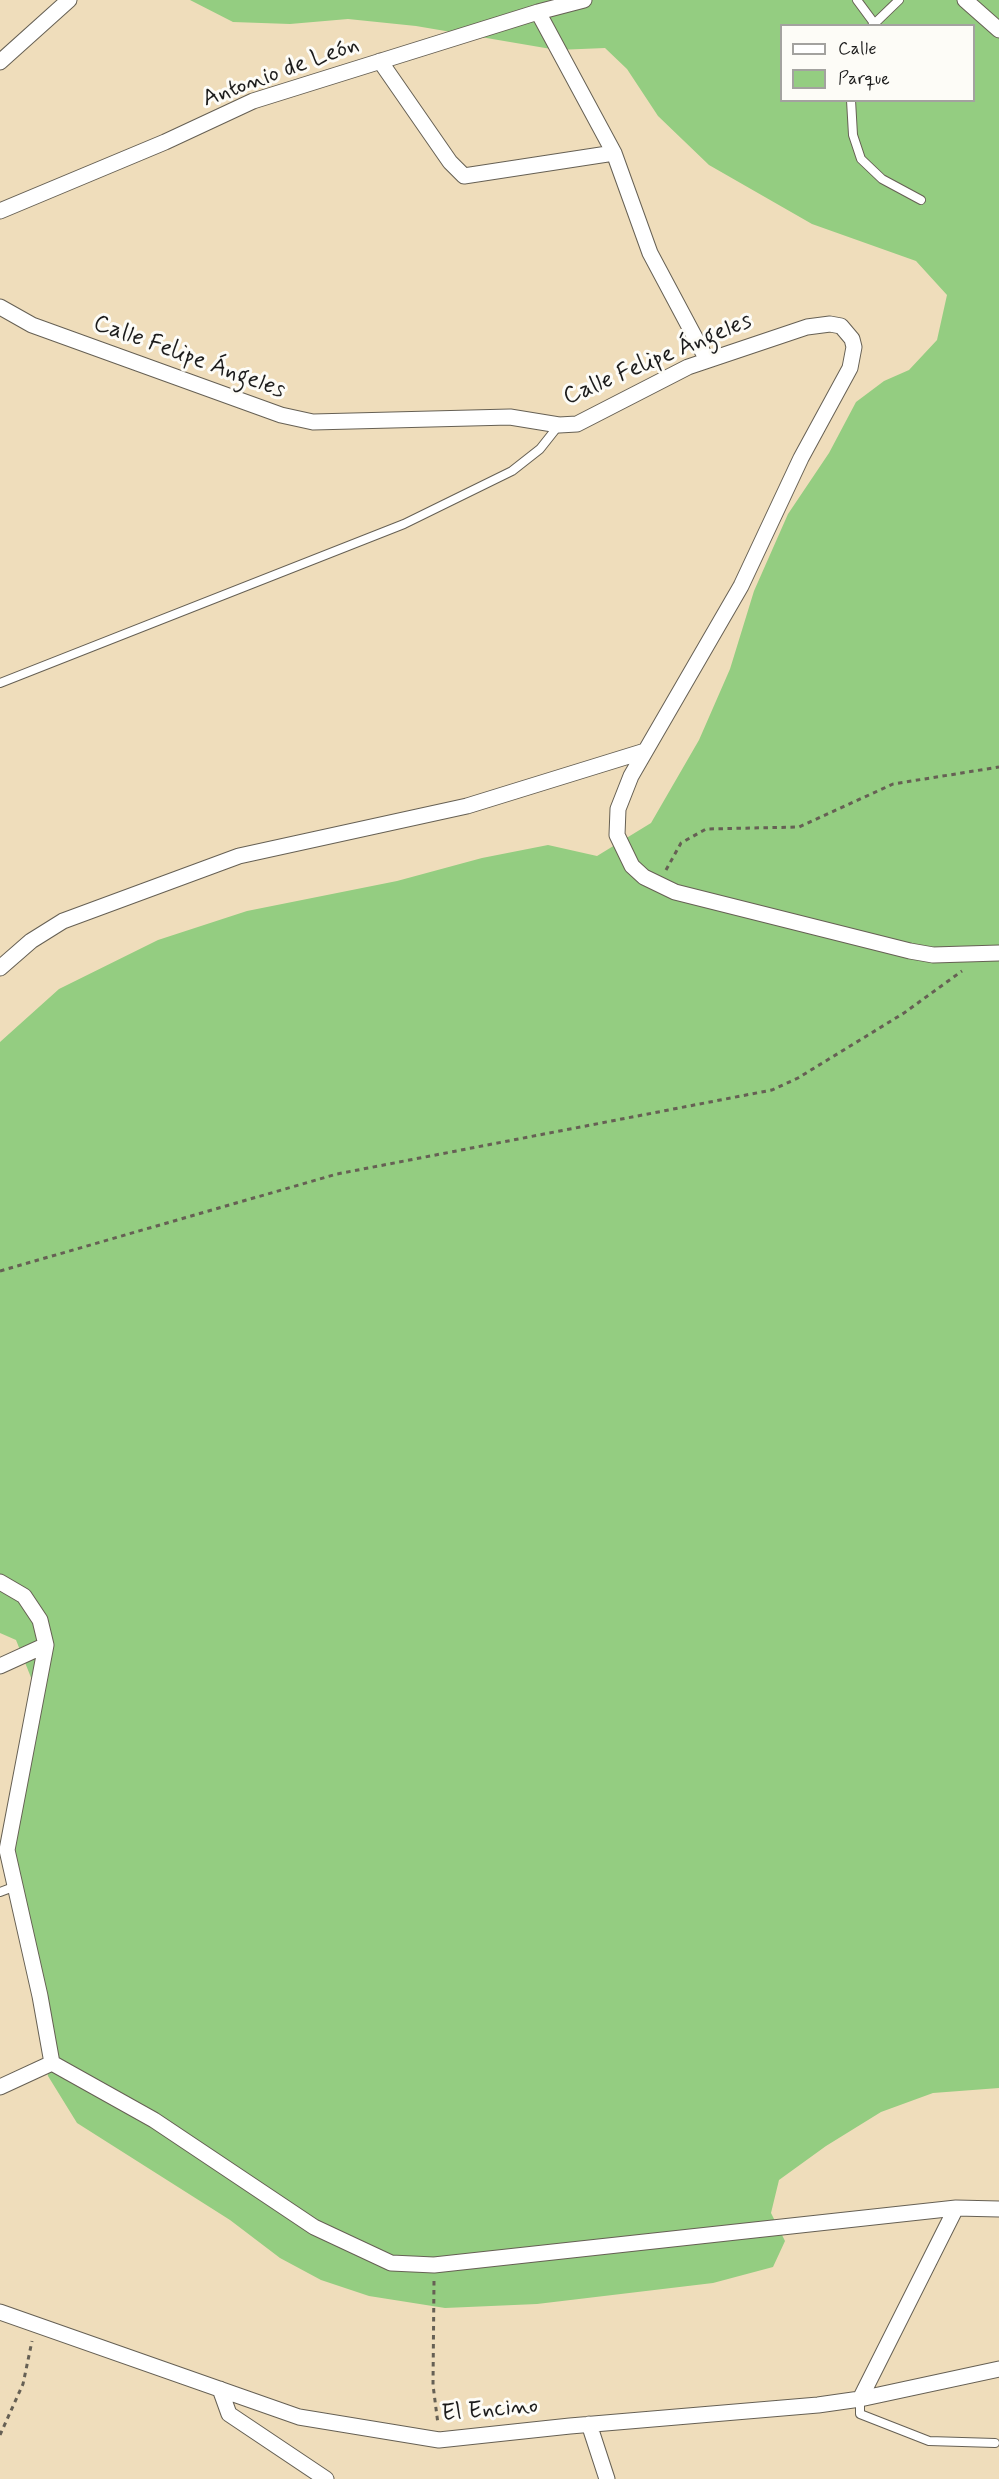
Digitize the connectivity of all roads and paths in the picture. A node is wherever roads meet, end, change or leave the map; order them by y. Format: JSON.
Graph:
{"nodes":[{"id":1,"x":69,"y":0,"type":"edge"},
{"id":2,"x":584,"y":0,"type":"edge"},
{"id":3,"x":857,"y":0,"type":"edge"},
{"id":4,"x":899,"y":0,"type":"edge"},
{"id":5,"x":965,"y":0,"type":"edge"},
{"id":6,"x":538,"y":12,"type":"junction"},
{"id":7,"x":873,"y":24,"type":"edge"},
{"id":8,"x":999,"y":30,"type":"edge"},
{"id":9,"x":1,"y":60,"type":"edge"},
{"id":10,"x":380,"y":61,"type":"junction"},
{"id":11,"x":851,"y":102,"type":"edge"},
{"id":12,"x":614,"y":153,"type":"junction"},
{"id":13,"x":921,"y":200,"type":"dead end"},
{"id":14,"x":0,"y":211,"type":"edge"},
{"id":15,"x":0,"y":307,"type":"edge"},
{"id":16,"x":706,"y":360,"type":"junction"},
{"id":17,"x":559,"y":425,"type":"junction"},
{"id":18,"x":0,"y":683,"type":"edge"},
{"id":19,"x":645,"y":751,"type":"junction"},
{"id":20,"x":999,"y":767,"type":"edge"},
{"id":21,"x":657,"y":885,"type":"junction"},
{"id":22,"x":999,"y":953,"type":"edge"},
{"id":23,"x":0,"y":968,"type":"edge"},
{"id":24,"x":964,"y":969,"type":"dead end"},
{"id":25,"x":0,"y":1271,"type":"edge"},
{"id":26,"x":0,"y":1582,"type":"edge"},
{"id":27,"x":46,"y":1645,"type":"junction"},
{"id":28,"x":0,"y":1666,"type":"edge"},
{"id":29,"x":16,"y":1886,"type":"junction"},
{"id":30,"x":0,"y":1892,"type":"edge"},
{"id":31,"x":52,"y":2063,"type":"junction"},
{"id":32,"x":0,"y":2087,"type":"edge"},
{"id":33,"x":956,"y":2208,"type":"junction"},
{"id":34,"x":999,"y":2209,"type":"edge"},
{"id":35,"x":434,"y":2265,"type":"junction"},
{"id":36,"x":0,"y":2312,"type":"edge"},
{"id":37,"x":35,"y":2324,"type":"junction"},
{"id":38,"x":999,"y":2369,"type":"edge"},
{"id":39,"x":220,"y":2389,"type":"junction"},
{"id":40,"x":860,"y":2399,"type":"junction"},
{"id":41,"x":589,"y":2424,"type":"junction"},
{"id":42,"x":0,"y":2435,"type":"edge"},
{"id":43,"x":439,"y":2440,"type":"junction"},
{"id":44,"x":995,"y":2443,"type":"dead end"},
{"id":45,"x":326,"y":2479,"type":"edge"},
{"id":46,"x":607,"y":2479,"type":"edge"}],
"edges":[{"from":1,"to":9,"type":"street"},
{"from":2,"to":6,"type":"street","name":"Antonio de León"},
{"from":3,"to":7,"type":"lane"},
{"from":4,"to":7,"type":"lane"},
{"from":5,"to":8,"type":"street"},
{"from":6,"to":10,"type":"street","name":"Antonio de León"},
{"from":6,"to":12,"type":"street"},
{"from":10,"to":12,"type":"street"},
{"from":10,"to":14,"type":"street","name":"Antonio de León"},
{"from":11,"to":13,"type":"lane"},
{"from":12,"to":16,"type":"street"},
{"from":15,"to":17,"type":"street","name":"Calle Felipe Ángeles"},
{"from":16,"to":17,"type":"street","name":"Calle Felipe Ángeles"},
{"from":16,"to":19,"type":"street","name":"Calle Felipe Ángeles"},
{"from":17,"to":18,"type":"lane"},
{"from":19,"to":21,"type":"street","name":"Calle Felipe Ángeles"},
{"from":19,"to":23,"type":"street"},
{"from":20,"to":21,"type":"path"},
{"from":21,"to":22,"type":"street","name":"Calle Felipe Ángeles"},
{"from":24,"to":25,"type":"path"},
{"from":26,"to":27,"type":"street"},
{"from":27,"to":28,"type":"street"},
{"from":27,"to":29,"type":"street"},
{"from":29,"to":30,"type":"lane"},
{"from":29,"to":31,"type":"street"},
{"from":31,"to":32,"type":"street"},
{"from":31,"to":35,"type":"street"},
{"from":33,"to":34,"type":"street"},
{"from":33,"to":35,"type":"street"},
{"from":33,"to":40,"type":"street"},
{"from":35,"to":43,"type":"path"},
{"from":36,"to":37,"type":"street","name":"El Encino"},
{"from":37,"to":39,"type":"street","name":"El Encino"},
{"from":37,"to":42,"type":"path"},
{"from":38,"to":40,"type":"street","name":"El Encino"},
{"from":39,"to":43,"type":"street","name":"El Encino"},
{"from":39,"to":45,"type":"street"},
{"from":40,"to":41,"type":"street","name":"El Encino"},
{"from":40,"to":44,"type":"lane"},
{"from":41,"to":43,"type":"street","name":"El Encino"},
{"from":41,"to":46,"type":"street"}]}
